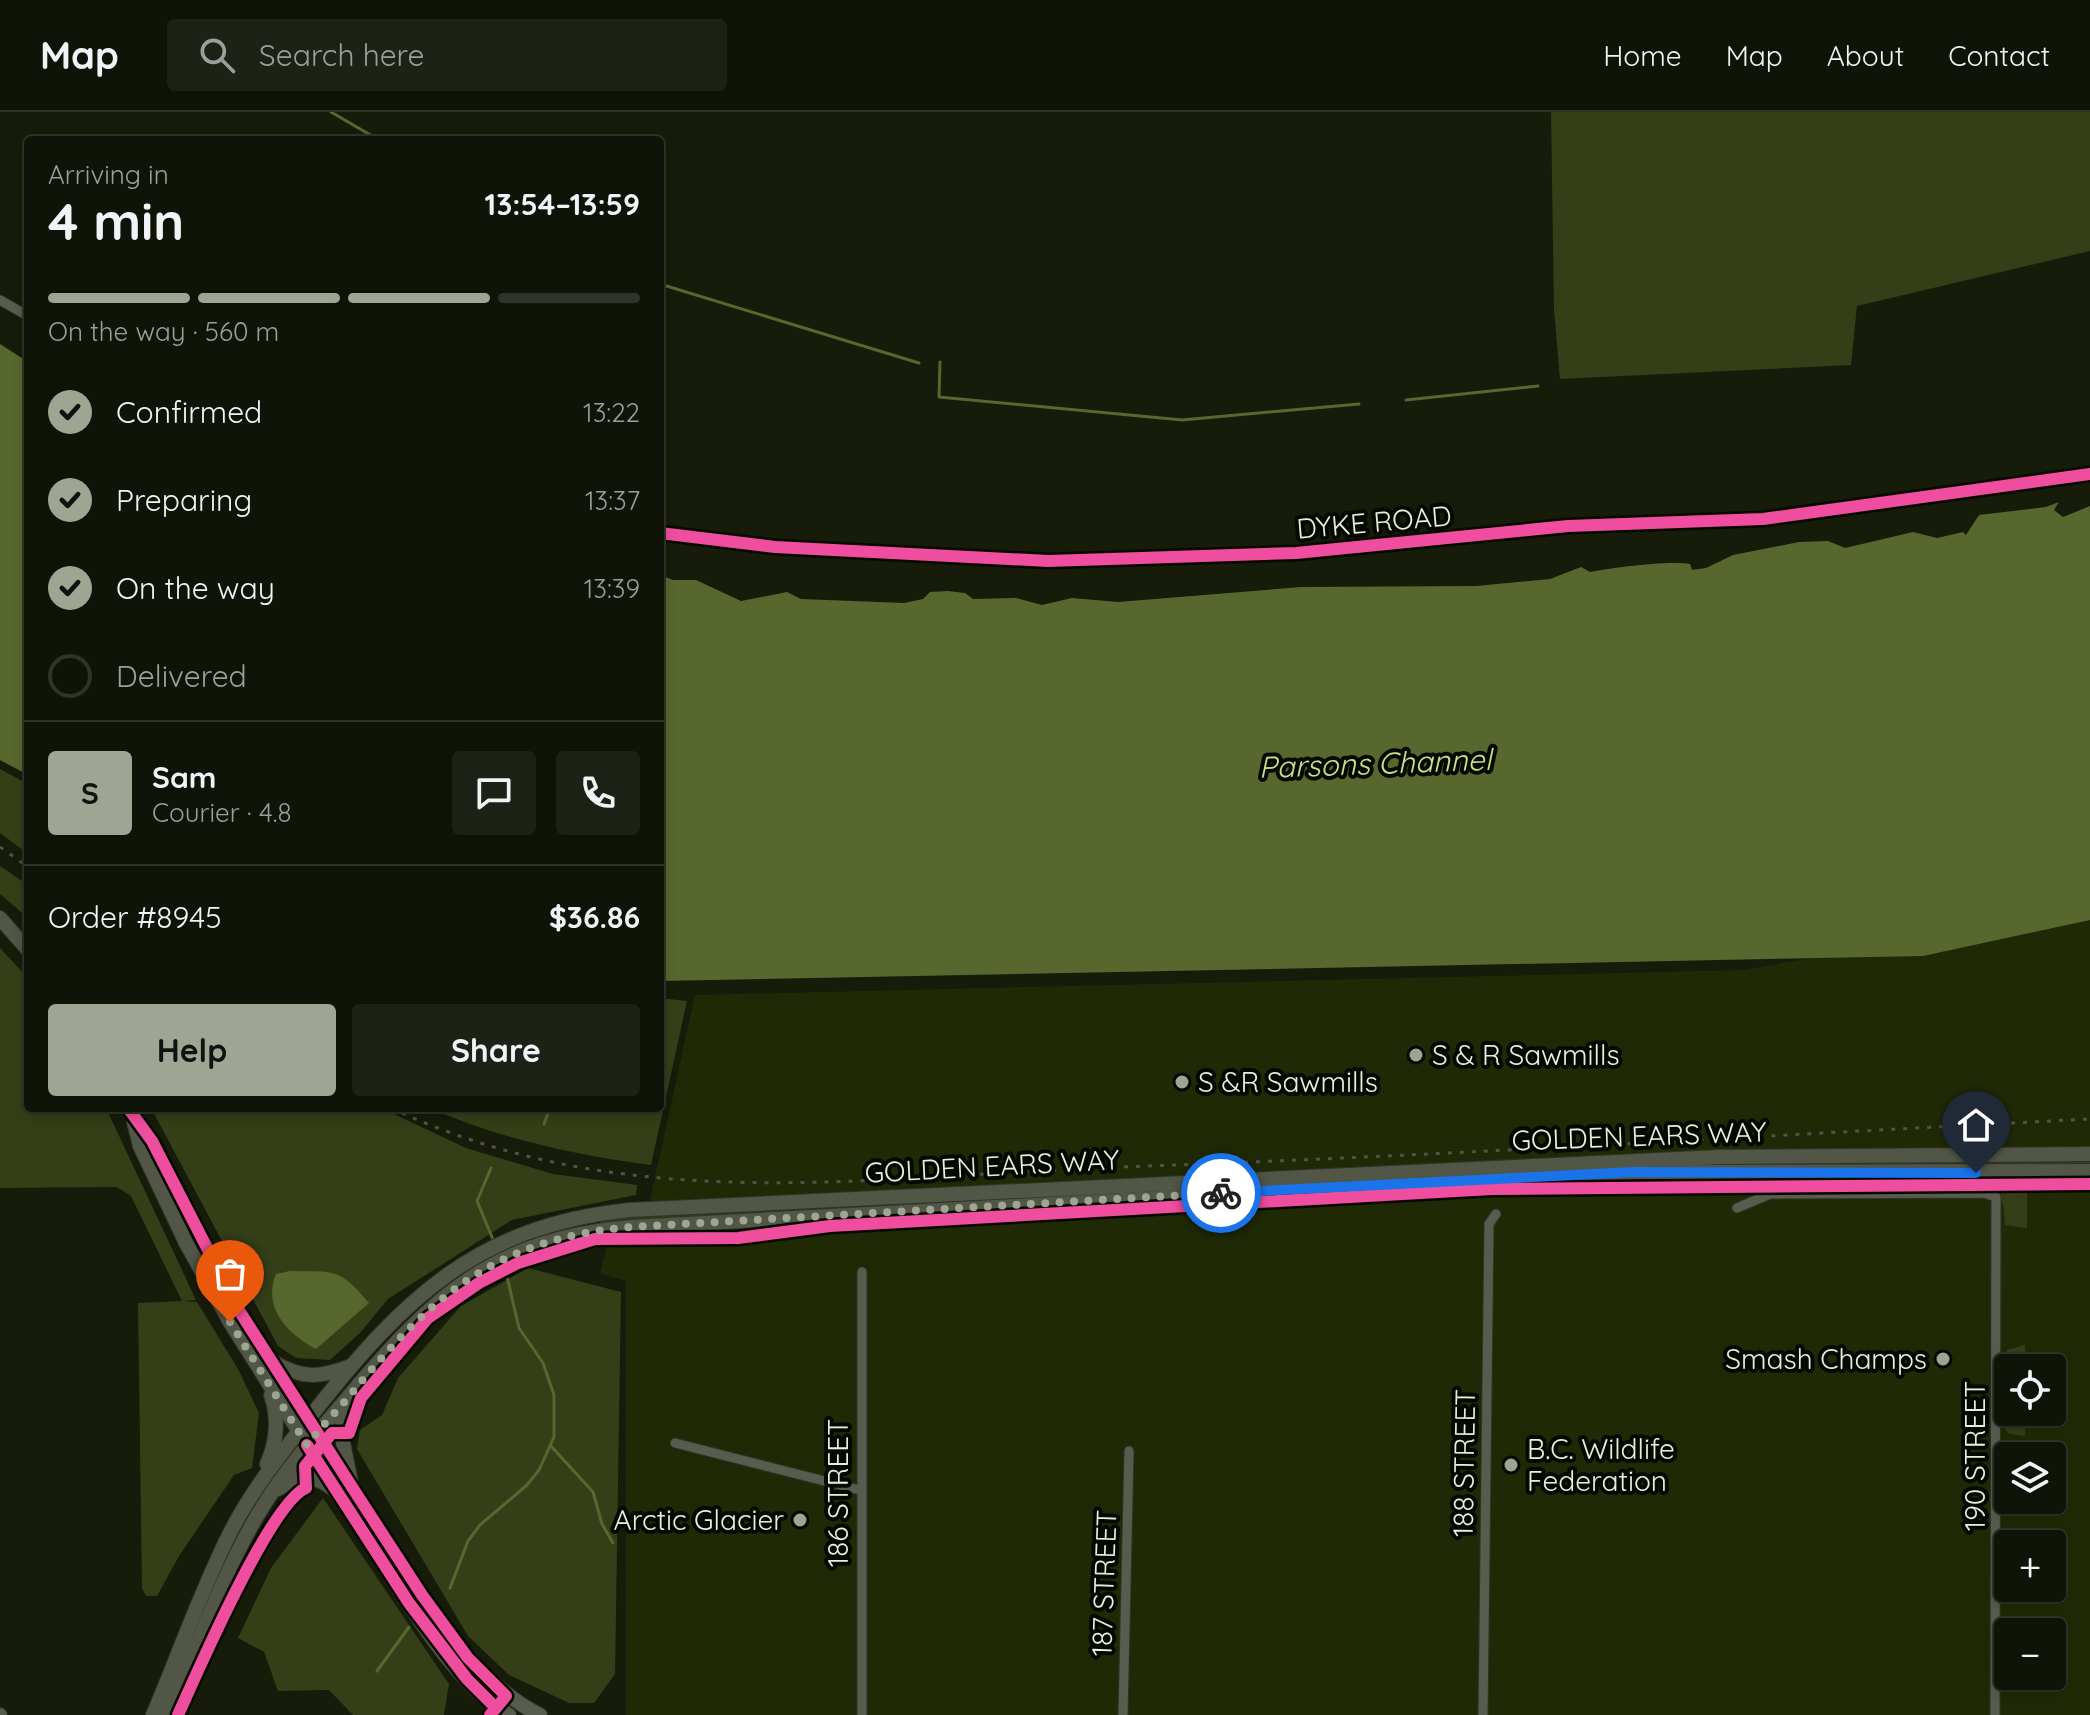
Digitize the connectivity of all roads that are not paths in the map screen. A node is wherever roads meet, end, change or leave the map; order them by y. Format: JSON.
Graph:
{"nodes":[{"id":1,"x":0,"y":300,"type":"edge"},
{"id":2,"x":24,"y":314,"type":"edge"},
{"id":3,"x":2090,"y":474,"type":"edge"},
{"id":4,"x":664,"y":533,"type":"edge"},
{"id":5,"x":0,"y":918,"type":"edge"},
{"id":6,"x":24,"y":945,"type":"edge"},
{"id":7,"x":131,"y":1113,"type":"edge"},
{"id":8,"x":2090,"y":1154,"type":"edge"},
{"id":9,"x":2090,"y":1171,"type":"edge"},
{"id":10,"x":1737,"y":1208,"type":"dead end"},
{"id":11,"x":1496,"y":1214,"type":"dead end"},
{"id":12,"x":862,"y":1272,"type":"dead end"},
{"id":13,"x":267,"y":1366,"type":"junction"},
{"id":14,"x":352,"y":1366,"type":"junction"},
{"id":15,"x":349,"y":1397,"type":"junction"},
{"id":16,"x":304,"y":1425,"type":"junction"},
{"id":17,"x":317,"y":1432,"type":"junction"},
{"id":18,"x":675,"y":1443,"type":"dead end"},
{"id":19,"x":307,"y":1445,"type":"junction"},
{"id":20,"x":1129,"y":1451,"type":"dead end"},
{"id":21,"x":259,"y":1484,"type":"junction"},
{"id":22,"x":345,"y":1490,"type":"junction"},
{"id":23,"x":860,"y":1490,"type":"junction"},
{"id":24,"x":272,"y":1494,"type":"junction"},
{"id":25,"x":500,"y":1708,"type":"edge"},
{"id":26,"x":153,"y":1715,"type":"edge"},
{"id":27,"x":167,"y":1715,"type":"edge"},
{"id":28,"x":540,"y":1715,"type":"edge"},
{"id":29,"x":862,"y":1715,"type":"edge"},
{"id":30,"x":1123,"y":1715,"type":"edge"},
{"id":31,"x":1483,"y":1715,"type":"edge"},
{"id":32,"x":1995,"y":1715,"type":"edge"}],
"edges":[{"from":1,"to":2,"type":"street"},
{"from":3,"to":4,"type":"street","name":"DYKE ROAD"},
{"from":5,"to":6,"type":"main road"},
{"from":7,"to":13,"type":"main road"},
{"from":8,"to":14,"type":"main road","name":"GOLDEN EARS WAY"},
{"from":9,"to":15,"type":"main road","name":"GOLDEN EARS WAY"},
{"from":10,"to":32,"type":"street","name":"190 STREET"},
{"from":11,"to":31,"type":"street","name":"188 STREET"},
{"from":12,"to":23,"type":"street","name":"186 STREET"},
{"from":13,"to":14,"type":"main road"},
{"from":13,"to":16,"type":"main road"},
{"from":13,"to":21,"type":"main road"},
{"from":14,"to":16,"type":"main road","name":"GOLDEN EARS WAY"},
{"from":15,"to":17,"type":"main road","name":"GOLDEN EARS WAY"},
{"from":15,"to":22,"type":"main road"},
{"from":16,"to":17,"type":"main road"},
{"from":16,"to":19,"type":"main road"},
{"from":16,"to":21,"type":"main road","name":"GOLDEN EARS WAY"},
{"from":17,"to":19,"type":"main road","name":"GOLDEN EARS WAY"},
{"from":17,"to":22,"type":"main road"},
{"from":18,"to":23,"type":"street"},
{"from":19,"to":22,"type":"main road"},
{"from":19,"to":24,"type":"main road","name":"GOLDEN EARS WAY"},
{"from":20,"to":30,"type":"street","name":"187 STREET"},
{"from":21,"to":26,"type":"main road","name":"GOLDEN EARS WAY"},
{"from":22,"to":24,"type":"main road"},
{"from":22,"to":25,"type":"main road"},
{"from":23,"to":29,"type":"street","name":"186 STREET"},
{"from":24,"to":27,"type":"main road","name":"GOLDEN EARS WAY"},
{"from":25,"to":28,"type":"main road"}]}
